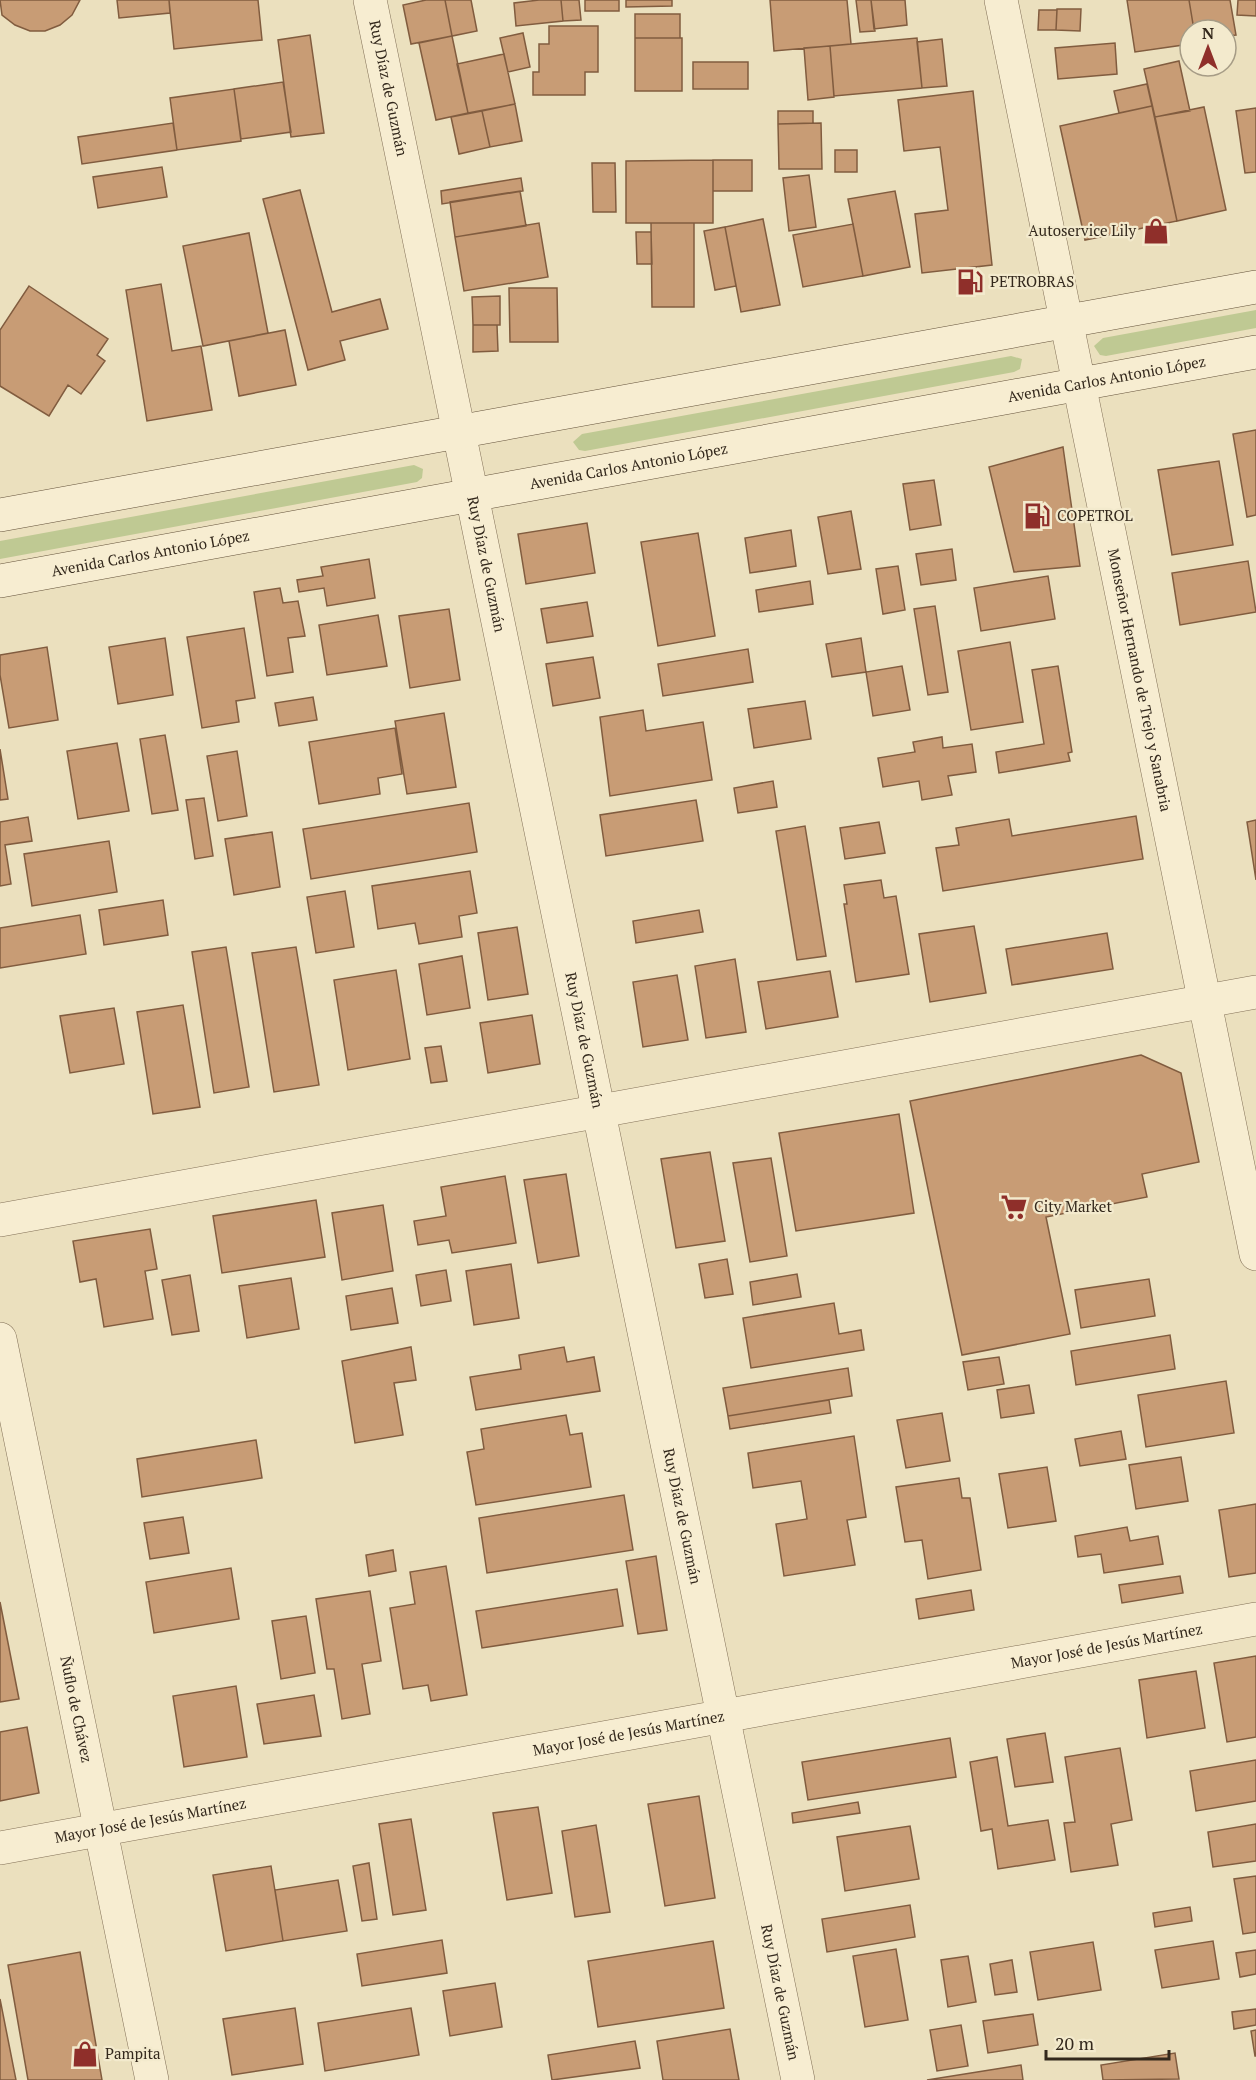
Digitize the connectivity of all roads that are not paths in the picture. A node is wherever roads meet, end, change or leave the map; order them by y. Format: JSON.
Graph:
{"nodes":[{"id":1,"x":370,"y":0,"type":"edge"},
{"id":2,"x":1001,"y":0,"type":"edge"},
{"id":3,"x":1256,"y":287,"type":"edge"},
{"id":4,"x":1066,"y":321,"type":"junction"},
{"id":5,"x":1256,"y":352,"type":"edge"},
{"id":6,"x":1079,"y":385,"type":"junction"},
{"id":7,"x":459,"y":431,"type":"junction"},
{"id":8,"x":472,"y":495,"type":"junction"},
{"id":9,"x":0,"y":514,"type":"edge"},
{"id":10,"x":0,"y":581,"type":"edge"},
{"id":11,"x":1256,"y":992,"type":"edge"},
{"id":12,"x":1204,"y":1001,"type":"junction"},
{"id":13,"x":599,"y":1111,"type":"junction"},
{"id":14,"x":0,"y":1220,"type":"edge"},
{"id":15,"x":1256,"y":1254,"type":"edge"},
{"id":16,"x":0,"y":1340,"type":"edge"},
{"id":17,"x":1256,"y":1619,"type":"edge"},
{"id":18,"x":723,"y":1716,"type":"junction"},
{"id":19,"x":101,"y":1831,"type":"junction"},
{"id":20,"x":0,"y":1848,"type":"edge"},
{"id":21,"x":152,"y":2080,"type":"edge"},
{"id":22,"x":798,"y":2080,"type":"edge"}],
"edges":[{"from":1,"to":7,"type":"street","name":"Ruy Díaz de Guzmán"},
{"from":2,"to":4,"type":"street","name":"Monseñor Hernando de Trejo y Sanabria"},
{"from":3,"to":4,"type":"street"},
{"from":4,"to":6,"type":"street","name":"Monseñor Hernando de Trejo y Sanabria"},
{"from":4,"to":7,"type":"street"},
{"from":5,"to":6,"type":"street","name":"Avenida Carlos Antonio López"},
{"from":6,"to":8,"type":"street","name":"Avenida Carlos Antonio López"},
{"from":6,"to":12,"type":"street","name":"Monseñor Hernando de Trejo y Sanabria"},
{"from":7,"to":8,"type":"street","name":"Ruy Díaz de Guzmán"},
{"from":7,"to":9,"type":"street"},
{"from":8,"to":10,"type":"street","name":"Avenida Carlos Antonio López"},
{"from":8,"to":13,"type":"street","name":"Ruy Díaz de Guzmán"},
{"from":11,"to":12,"type":"street"},
{"from":12,"to":13,"type":"street"},
{"from":12,"to":15,"type":"street","name":"Monseñor Hernando de Trejo y Sanabria"},
{"from":13,"to":14,"type":"street"},
{"from":13,"to":18,"type":"street","name":"Ruy Díaz de Guzmán"},
{"from":16,"to":19,"type":"street","name":"Ñuflo de Chávez"},
{"from":17,"to":18,"type":"street","name":"Mayor José de Jesús Martínez"},
{"from":18,"to":19,"type":"street","name":"Mayor José de Jesús Martínez"},
{"from":18,"to":22,"type":"street","name":"Ruy Díaz de Guzmán"},
{"from":19,"to":20,"type":"street","name":"Mayor José de Jesús Martínez"},
{"from":19,"to":21,"type":"street","name":"Ñuflo de Chávez"}]}
